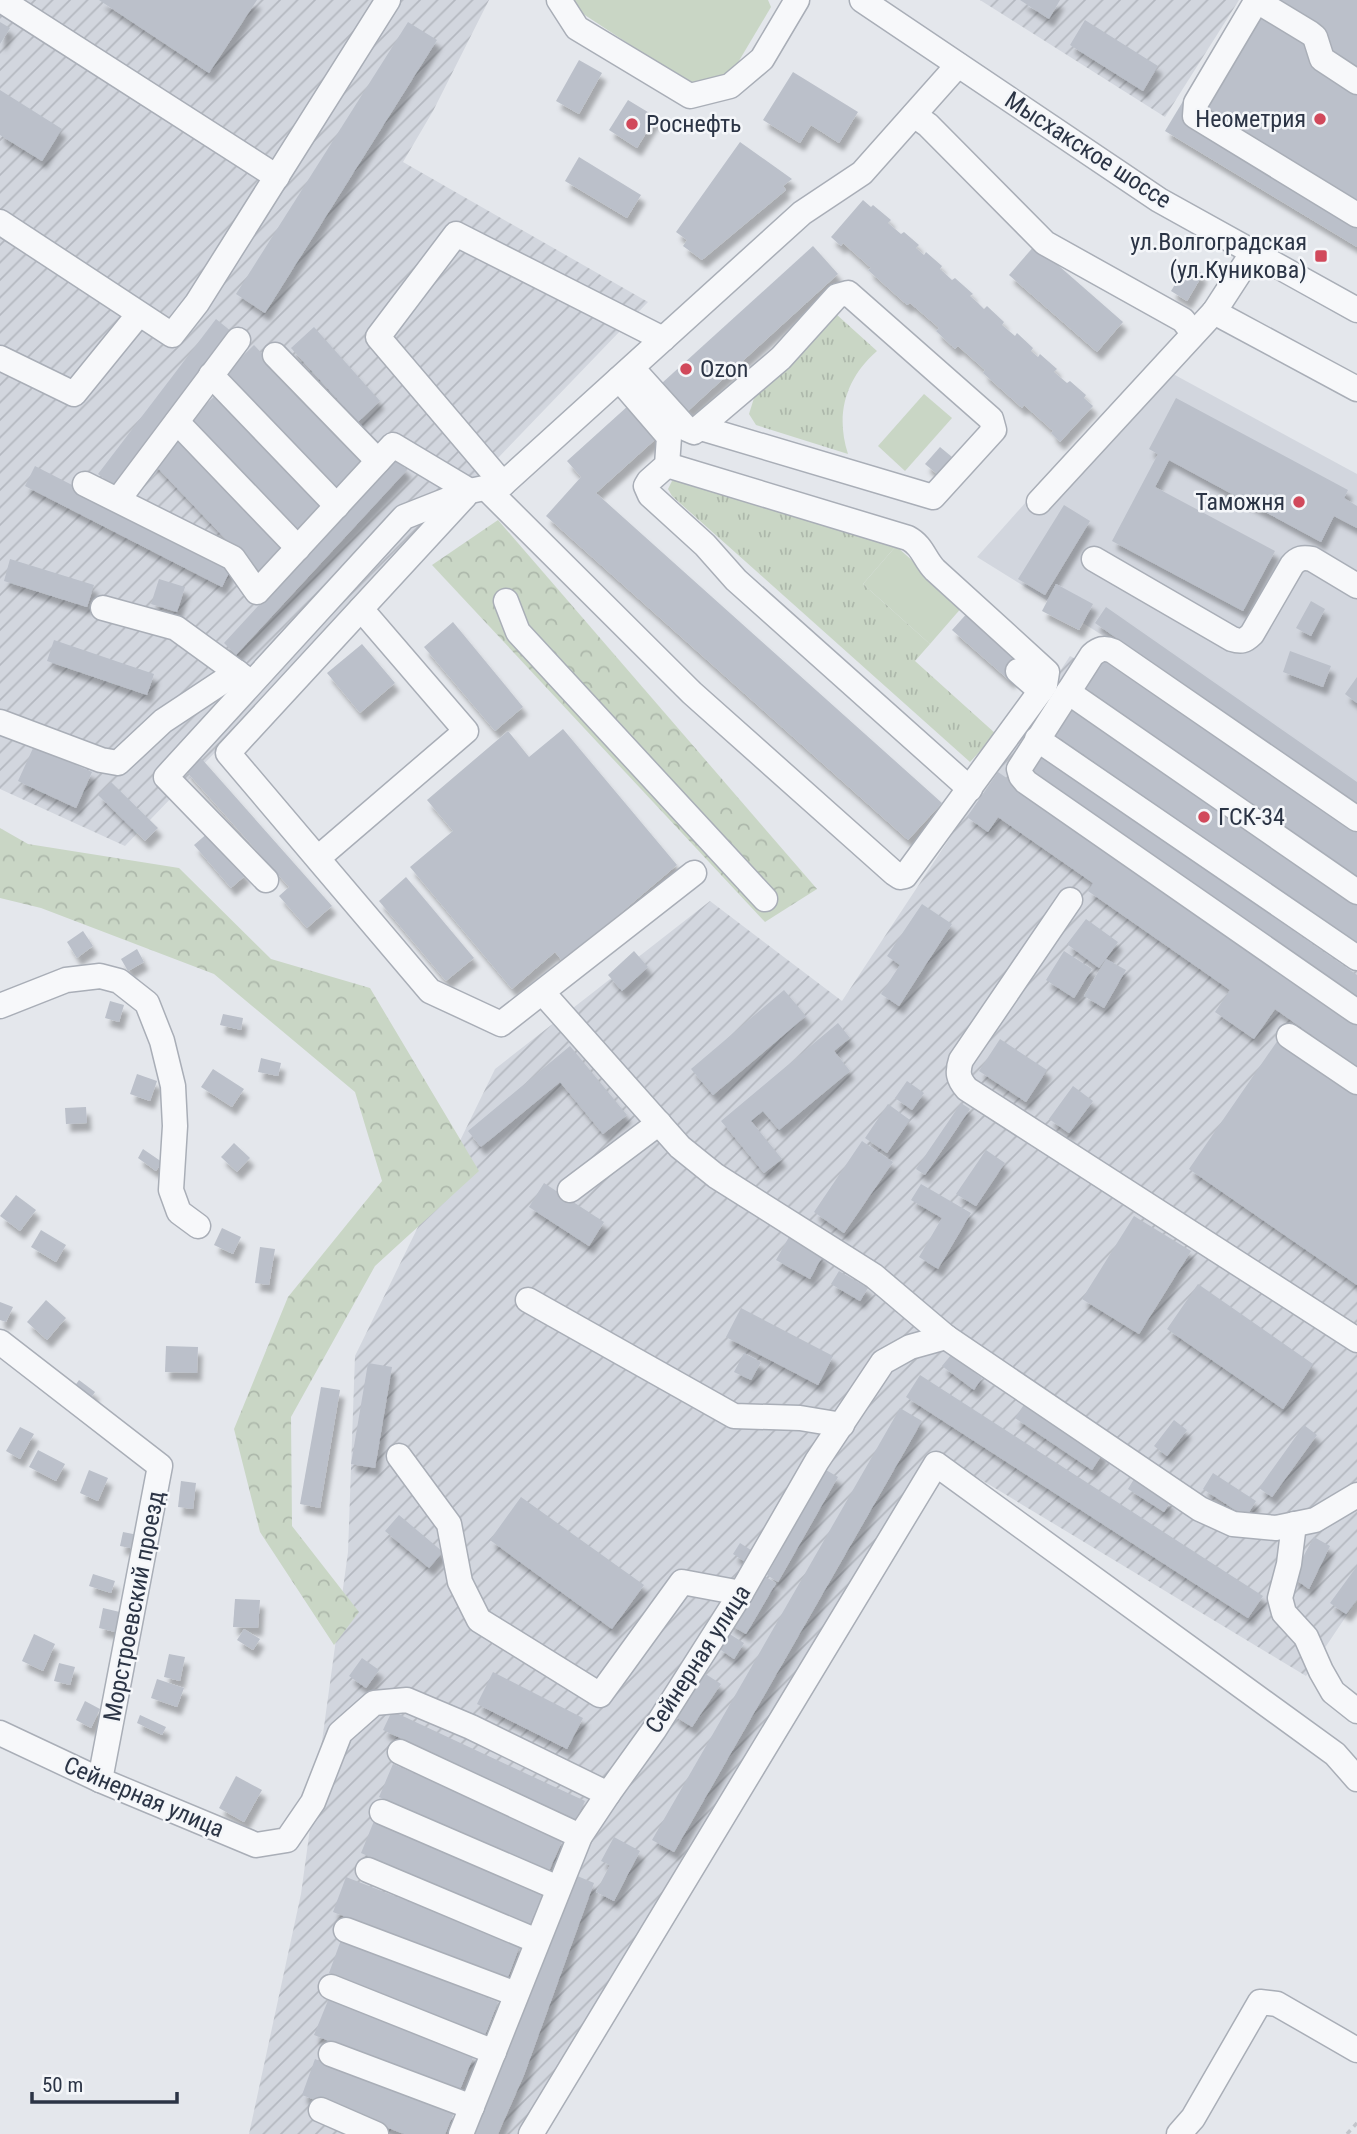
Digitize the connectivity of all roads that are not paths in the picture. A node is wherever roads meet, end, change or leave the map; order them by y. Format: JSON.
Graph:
{"nodes":[{"id":1,"x":388,"y":0,"type":"edge"},
{"id":2,"x":559,"y":0,"type":"edge"},
{"id":3,"x":797,"y":0,"type":"edge"},
{"id":4,"x":862,"y":0,"type":"edge"},
{"id":5,"x":1257,"y":1,"type":"edge"},
{"id":6,"x":14,"y":3,"type":"edge"},
{"id":7,"x":958,"y":65,"type":"junction"},
{"id":8,"x":1357,"y":82,"type":"edge"},
{"id":9,"x":914,"y":115,"type":"junction"},
{"id":10,"x":277,"y":177,"type":"junction"},
{"id":11,"x":1357,"y":215,"type":"edge"},
{"id":12,"x":0,"y":222,"type":"edge"},
{"id":13,"x":1253,"y":251,"type":"junction"},
{"id":14,"x":1357,"y":310,"type":"edge"},
{"id":15,"x":1214,"y":312,"type":"junction"},
{"id":16,"x":139,"y":314,"type":"junction"},
{"id":17,"x":1193,"y":334,"type":"junction"},
{"id":18,"x":238,"y":340,"type":"dead end"},
{"id":19,"x":663,"y":340,"type":"junction"},
{"id":20,"x":275,"y":355,"type":"dead end"},
{"id":21,"x":0,"y":358,"type":"edge"},
{"id":22,"x":625,"y":373,"type":"junction"},
{"id":23,"x":211,"y":375,"type":"junction"},
{"id":24,"x":1357,"y":389,"type":"edge"},
{"id":25,"x":177,"y":422,"type":"junction"},
{"id":26,"x":701,"y":428,"type":"junction"},
{"id":27,"x":378,"y":461,"type":"junction"},
{"id":28,"x":667,"y":465,"type":"junction"},
{"id":29,"x":85,"y":484,"type":"dead end"},
{"id":30,"x":486,"y":488,"type":"junction"},
{"id":31,"x":118,"y":500,"type":"junction"},
{"id":32,"x":1039,"y":502,"type":"dead end"},
{"id":33,"x":337,"y":506,"type":"junction"},
{"id":34,"x":298,"y":548,"type":"junction"},
{"id":35,"x":1094,"y":559,"type":"dead end"},
{"id":36,"x":1357,"y":586,"type":"edge"},
{"id":37,"x":506,"y":601,"type":"dead end"},
{"id":38,"x":103,"y":608,"type":"dead end"},
{"id":39,"x":361,"y":608,"type":"junction"},
{"id":40,"x":1018,"y":671,"type":"dead end"},
{"id":41,"x":244,"y":678,"type":"junction"},
{"id":42,"x":1041,"y":691,"type":"junction"},
{"id":43,"x":1068,"y":692,"type":"junction"},
{"id":44,"x":0,"y":722,"type":"edge"},
{"id":45,"x":1037,"y":740,"type":"junction"},
{"id":46,"x":970,"y":789,"type":"junction"},
{"id":47,"x":1357,"y":819,"type":"edge"},
{"id":48,"x":317,"y":858,"type":"junction"},
{"id":49,"x":694,"y":873,"type":"dead end"},
{"id":50,"x":266,"y":880,"type":"dead end"},
{"id":51,"x":1357,"y":892,"type":"edge"},
{"id":52,"x":765,"y":899,"type":"dead end"},
{"id":53,"x":1070,"y":900,"type":"dead end"},
{"id":54,"x":1357,"y":958,"type":"edge"},
{"id":55,"x":543,"y":993,"type":"junction"},
{"id":56,"x":0,"y":1006,"type":"edge"},
{"id":57,"x":1357,"y":1012,"type":"edge"},
{"id":58,"x":1289,"y":1035,"type":"dead end"},
{"id":59,"x":1357,"y":1082,"type":"edge"},
{"id":60,"x":659,"y":1123,"type":"junction"},
{"id":61,"x":570,"y":1190,"type":"dead end"},
{"id":62,"x":198,"y":1226,"type":"dead end"},
{"id":63,"x":528,"y":1300,"type":"dead end"},
{"id":64,"x":946,"y":1338,"type":"junction"},
{"id":65,"x":1357,"y":1340,"type":"edge"},
{"id":66,"x":0,"y":1342,"type":"edge"},
{"id":67,"x":842,"y":1425,"type":"junction"},
{"id":68,"x":399,"y":1456,"type":"dead end"},
{"id":69,"x":1357,"y":1495,"type":"edge"},
{"id":70,"x":1294,"y":1524,"type":"junction"},
{"id":71,"x":741,"y":1593,"type":"junction"},
{"id":72,"x":1357,"y":1711,"type":"edge"},
{"id":73,"x":0,"y":1733,"type":"edge"},
{"id":74,"x":400,"y":1752,"type":"dead end"},
{"id":75,"x":1353,"y":1764,"type":"edge"},
{"id":76,"x":100,"y":1780,"type":"junction"},
{"id":77,"x":608,"y":1794,"type":"junction"},
{"id":78,"x":382,"y":1812,"type":"dead end"},
{"id":79,"x":580,"y":1836,"type":"junction"},
{"id":80,"x":368,"y":1870,"type":"dead end"},
{"id":81,"x":558,"y":1888,"type":"junction"},
{"id":82,"x":346,"y":1930,"type":"dead end"},
{"id":83,"x":537,"y":1941,"type":"junction"},
{"id":84,"x":331,"y":1987,"type":"dead end"},
{"id":85,"x":516,"y":1994,"type":"junction"},
{"id":86,"x":1357,"y":2050,"type":"edge"},
{"id":87,"x":494,"y":2052,"type":"junction"},
{"id":88,"x":331,"y":2054,"type":"dead end"},
{"id":89,"x":472,"y":2107,"type":"junction"},
{"id":90,"x":321,"y":2110,"type":"dead end"},
{"id":91,"x":376,"y":2134,"type":"edge"},
{"id":92,"x":461,"y":2134,"type":"edge"},
{"id":93,"x":531,"y":2134,"type":"edge"},
{"id":94,"x":1179,"y":2134,"type":"edge"}],
"edges":[{"from":1,"to":10,"type":"street"},
{"from":2,"to":3,"type":"street"},
{"from":4,"to":7,"type":"street","name":"Мысхакское шоссе"},
{"from":5,"to":8,"type":"street"},
{"from":5,"to":11,"type":"street"},
{"from":6,"to":10,"type":"street"},
{"from":7,"to":9,"type":"street"},
{"from":7,"to":13,"type":"street","name":"Мысхакское шоссе"},
{"from":9,"to":17,"type":"street"},
{"from":9,"to":19,"type":"street"},
{"from":10,"to":16,"type":"street"},
{"from":12,"to":16,"type":"street"},
{"from":13,"to":14,"type":"street","name":"Мысхакское шоссе"},
{"from":13,"to":15,"type":"street"},
{"from":15,"to":17,"type":"street"},
{"from":15,"to":24,"type":"street"},
{"from":16,"to":21,"type":"street"},
{"from":17,"to":32,"type":"street"},
{"from":18,"to":23,"type":"street"},
{"from":19,"to":22,"type":"street"},
{"from":19,"to":30,"type":"street"},
{"from":20,"to":27,"type":"street"},
{"from":22,"to":26,"type":"street"},
{"from":22,"to":28,"type":"street"},
{"from":22,"to":30,"type":"street"},
{"from":23,"to":25,"type":"street"},
{"from":23,"to":33,"type":"street"},
{"from":25,"to":31,"type":"street"},
{"from":25,"to":34,"type":"street"},
{"from":26,"to":26,"type":"street"},
{"from":27,"to":30,"type":"street"},
{"from":27,"to":33,"type":"street"},
{"from":28,"to":42,"type":"street"},
{"from":28,"to":46,"type":"street"},
{"from":29,"to":31,"type":"street"},
{"from":30,"to":39,"type":"street"},
{"from":30,"to":41,"type":"street"},
{"from":30,"to":46,"type":"street"},
{"from":31,"to":34,"type":"street"},
{"from":33,"to":34,"type":"street"},
{"from":35,"to":36,"type":"street"},
{"from":37,"to":52,"type":"street"},
{"from":38,"to":41,"type":"street"},
{"from":39,"to":48,"type":"street"},
{"from":39,"to":48,"type":"street"},
{"from":40,"to":42,"type":"street"},
{"from":41,"to":44,"type":"street"},
{"from":41,"to":50,"type":"street"},
{"from":42,"to":46,"type":"street"},
{"from":43,"to":45,"type":"street"},
{"from":43,"to":47,"type":"street"},
{"from":43,"to":51,"type":"street"},
{"from":45,"to":54,"type":"street"},
{"from":45,"to":57,"type":"street"},
{"from":48,"to":55,"type":"street"},
{"from":49,"to":55,"type":"street"},
{"from":53,"to":65,"type":"street"},
{"from":55,"to":60,"type":"street"},
{"from":56,"to":62,"type":"street"},
{"from":58,"to":59,"type":"street"},
{"from":60,"to":61,"type":"street"},
{"from":60,"to":64,"type":"street"},
{"from":63,"to":67,"type":"street"},
{"from":64,"to":67,"type":"street","name":"Сейнерная улица"},
{"from":64,"to":70,"type":"street"},
{"from":66,"to":76,"type":"street","name":"Морстроевский проезд"},
{"from":67,"to":71,"type":"street","name":"Сейнерная улица"},
{"from":68,"to":71,"type":"street"},
{"from":69,"to":70,"type":"street"},
{"from":70,"to":72,"type":"street"},
{"from":71,"to":77,"type":"street","name":"Сейнерная улица"},
{"from":73,"to":76,"type":"street","name":"Сейнерная улица"},
{"from":74,"to":79,"type":"street"},
{"from":75,"to":93,"type":"street"},
{"from":76,"to":77,"type":"street","name":"Сейнерная улица"},
{"from":77,"to":79,"type":"street"},
{"from":78,"to":81,"type":"street"},
{"from":79,"to":81,"type":"street"},
{"from":80,"to":83,"type":"street"},
{"from":81,"to":83,"type":"street"},
{"from":82,"to":85,"type":"street"},
{"from":83,"to":85,"type":"street"},
{"from":84,"to":87,"type":"street"},
{"from":85,"to":87,"type":"street"},
{"from":86,"to":94,"type":"street"},
{"from":87,"to":89,"type":"street"},
{"from":88,"to":89,"type":"street"},
{"from":89,"to":92,"type":"street"},
{"from":90,"to":91,"type":"street"}]}
